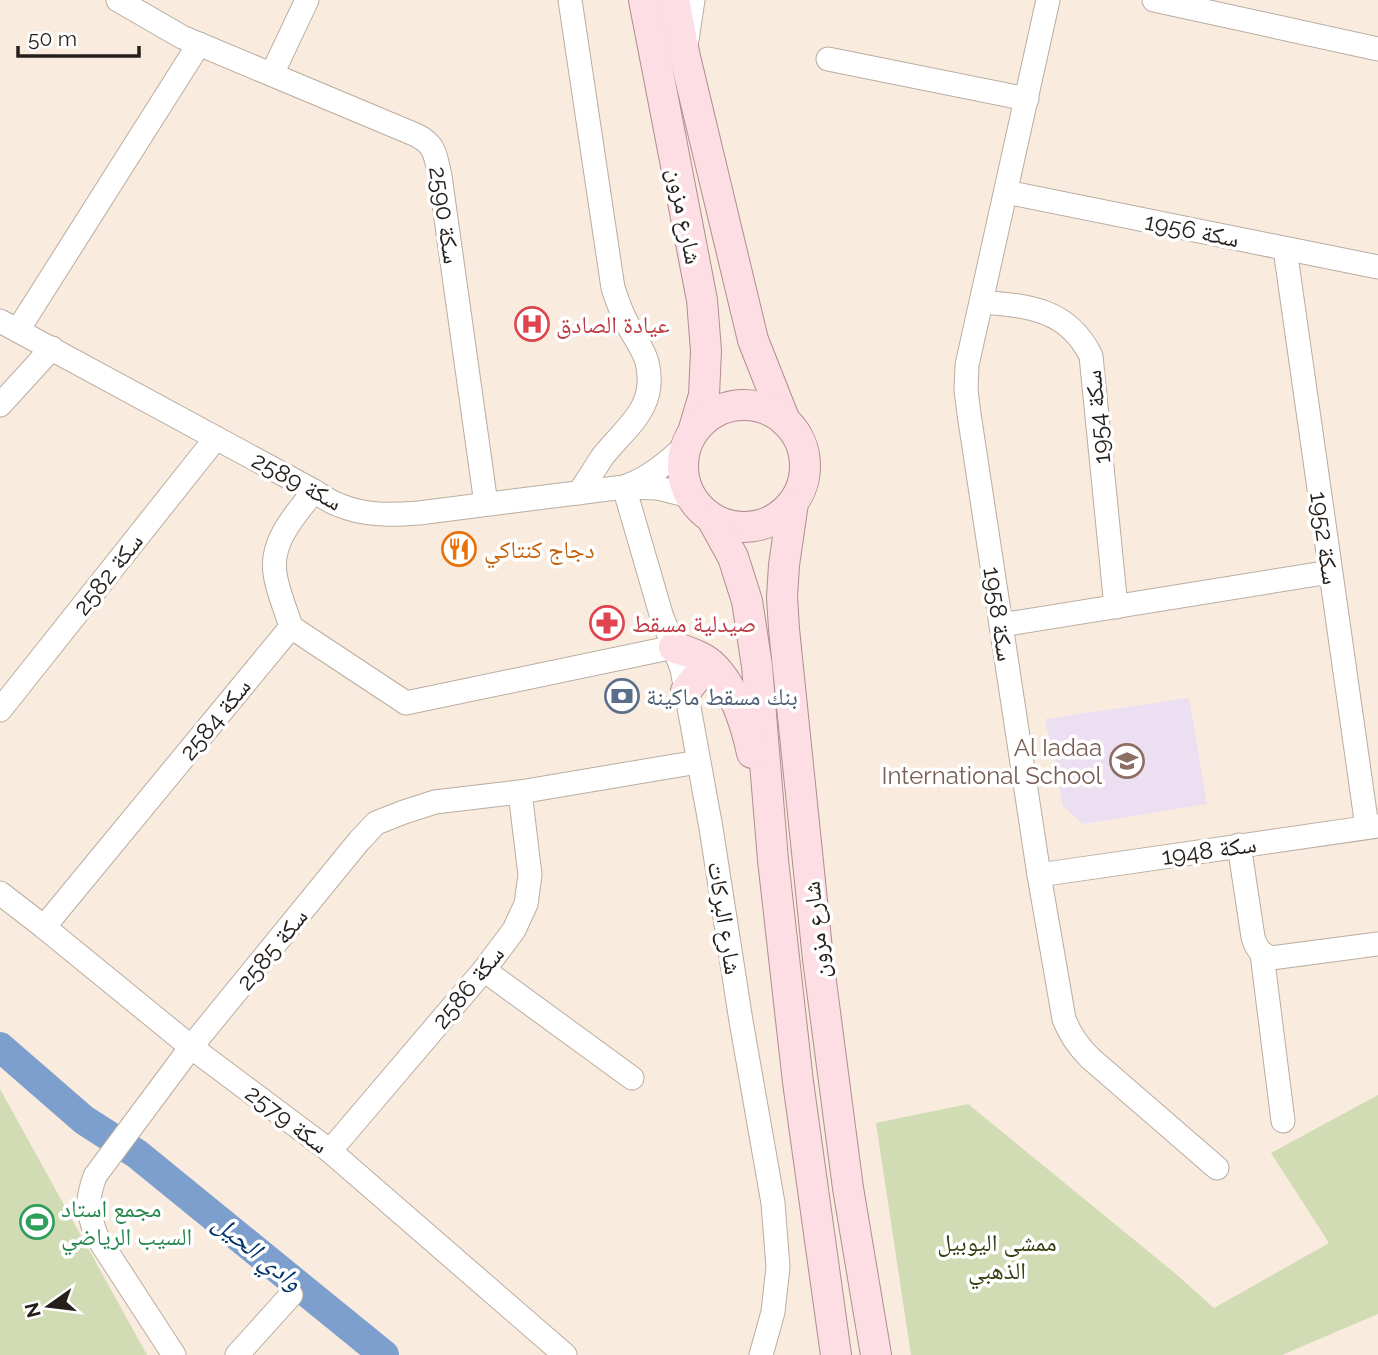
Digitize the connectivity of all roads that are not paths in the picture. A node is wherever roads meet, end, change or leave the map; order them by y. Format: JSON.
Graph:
{"nodes":[{"id":1,"x":118,"y":0,"type":"edge"},
{"id":2,"x":307,"y":0,"type":"edge"},
{"id":3,"x":570,"y":0,"type":"edge"},
{"id":4,"x":643,"y":0,"type":"edge"},
{"id":5,"x":674,"y":0,"type":"edge"},
{"id":6,"x":693,"y":0,"type":"edge"},
{"id":7,"x":1048,"y":0,"type":"edge"},
{"id":8,"x":1154,"y":0,"type":"edge"},
{"id":9,"x":199,"y":44,"type":"junction"},
{"id":10,"x":1378,"y":48,"type":"edge"},
{"id":11,"x":685,"y":57,"type":"junction"},
{"id":12,"x":828,"y":59,"type":"dead end"},
{"id":13,"x":272,"y":74,"type":"junction"},
{"id":14,"x":1027,"y":99,"type":"junction"},
{"id":15,"x":1006,"y":192,"type":"junction"},
{"id":16,"x":1285,"y":249,"type":"junction"},
{"id":17,"x":1378,"y":267,"type":"edge"},
{"id":18,"x":982,"y":302,"type":"junction"},
{"id":19,"x":9,"y":326,"type":"edge"},
{"id":20,"x":52,"y":348,"type":"junction"},
{"id":21,"x":0,"y":405,"type":"edge"},
{"id":22,"x":785,"y":421,"type":"junction"},
{"id":23,"x":216,"y":438,"type":"junction"},
{"id":24,"x":689,"y":438,"type":"junction"},
{"id":25,"x":624,"y":487,"type":"junction"},
{"id":26,"x":314,"y":491,"type":"junction"},
{"id":27,"x":579,"y":492,"type":"junction"},
{"id":28,"x":690,"y":496,"type":"junction"},
{"id":29,"x":793,"y":503,"type":"junction"},
{"id":30,"x":486,"y":504,"type":"junction"},
{"id":31,"x":712,"y":519,"type":"junction"},
{"id":32,"x":1330,"y":572,"type":"junction"},
{"id":33,"x":1116,"y":607,"type":"junction"},
{"id":34,"x":1001,"y":625,"type":"junction"},
{"id":35,"x":291,"y":627,"type":"junction"},
{"id":36,"x":674,"y":647,"type":"junction"},
{"id":37,"x":717,"y":671,"type":"junction"},
{"id":38,"x":686,"y":691,"type":"junction"},
{"id":39,"x":0,"y":710,"type":"edge"},
{"id":40,"x":698,"y":762,"type":"junction"},
{"id":41,"x":520,"y":792,"type":"junction"},
{"id":42,"x":1372,"y":827,"type":"edge"},
{"id":43,"x":1239,"y":845,"type":"junction"},
{"id":44,"x":773,"y":860,"type":"junction"},
{"id":45,"x":1040,"y":875,"type":"junction"},
{"id":46,"x":0,"y":893,"type":"edge"},
{"id":47,"x":44,"y":927,"type":"junction"},
{"id":48,"x":1378,"y":944,"type":"edge"},
{"id":49,"x":1262,"y":954,"type":"junction"},
{"id":50,"x":484,"y":970,"type":"junction"},
{"id":51,"x":191,"y":1048,"type":"junction"},
{"id":52,"x":632,"y":1078,"type":"dead end"},
{"id":53,"x":1283,"y":1121,"type":"dead end"},
{"id":54,"x":330,"y":1151,"type":"junction"},
{"id":55,"x":1217,"y":1168,"type":"dead end"},
{"id":56,"x":291,"y":1295,"type":"dead end"},
{"id":57,"x":867,"y":1303,"type":"junction"},
{"id":58,"x":174,"y":1355,"type":"edge"},
{"id":59,"x":237,"y":1355,"type":"edge"},
{"id":60,"x":565,"y":1355,"type":"edge"},
{"id":61,"x":761,"y":1355,"type":"edge"},
{"id":62,"x":836,"y":1355,"type":"edge"},
{"id":63,"x":876,"y":1355,"type":"edge"},
{"id":64,"x":887,"y":1355,"type":"edge"}],
"edges":[{"from":1,"to":9,"type":"street","name":"سكة 2590"},
{"from":2,"to":13,"type":"street"},
{"from":3,"to":27,"type":"street"},
{"from":4,"to":24,"type":"main road","name":"شارع مزون"},
{"from":5,"to":11,"type":"main road","name":"شارع مزون"},
{"from":6,"to":11,"type":"street"},
{"from":7,"to":14,"type":"street","name":"سكة 1958"},
{"from":8,"to":10,"type":"street"},
{"from":9,"to":13,"type":"street","name":"سكة 2590"},
{"from":9,"to":19,"type":"street"},
{"from":11,"to":22,"type":"main road","name":"شارع مزون"},
{"from":12,"to":14,"type":"street"},
{"from":13,"to":30,"type":"street","name":"سكة 2590"},
{"from":14,"to":15,"type":"street","name":"سكة 1958"},
{"from":15,"to":16,"type":"street","name":"سكة 1956"},
{"from":15,"to":18,"type":"street","name":"سكة 1958"},
{"from":16,"to":17,"type":"street","name":"سكة 1956"},
{"from":16,"to":32,"type":"street","name":"سكة 1952"},
{"from":18,"to":33,"type":"street","name":"سكة 1954"},
{"from":18,"to":34,"type":"street","name":"سكة 1958"},
{"from":19,"to":20,"type":"street","name":"سكة 2589"},
{"from":20,"to":21,"type":"street"},
{"from":20,"to":23,"type":"street","name":"سكة 2589"},
{"from":22,"to":24,"type":"main road"},
{"from":22,"to":29,"type":"main road"},
{"from":23,"to":26,"type":"street","name":"سكة 2589"},
{"from":23,"to":39,"type":"street","name":"سكة 2582"},
{"from":24,"to":25,"type":"street","name":"سكة 2589"},
{"from":24,"to":28,"type":"main road"},
{"from":25,"to":27,"type":"street","name":"سكة 2589"},
{"from":25,"to":28,"type":"street","name":"سكة 2589"},
{"from":25,"to":36,"type":"street","name":"شارع البركات"},
{"from":26,"to":30,"type":"street","name":"سكة 2589"},
{"from":26,"to":35,"type":"street"},
{"from":27,"to":30,"type":"street","name":"سكة 2589"},
{"from":28,"to":31,"type":"main road"},
{"from":29,"to":31,"type":"main road"},
{"from":29,"to":57,"type":"main road","name":"شارع مزون"},
{"from":31,"to":44,"type":"main road","name":"شارع مزون"},
{"from":32,"to":33,"type":"street"},
{"from":32,"to":42,"type":"street","name":"سكة 1952"},
{"from":33,"to":34,"type":"street"},
{"from":34,"to":45,"type":"street","name":"سكة 1958"},
{"from":35,"to":36,"type":"street"},
{"from":35,"to":47,"type":"street","name":"سكة 2584"},
{"from":36,"to":37,"type":"main road"},
{"from":36,"to":38,"type":"street","name":"شارع البركات"},
{"from":37,"to":38,"type":"main road"},
{"from":37,"to":44,"type":"main road"},
{"from":38,"to":40,"type":"street","name":"شارع البركات"},
{"from":40,"to":41,"type":"street","name":"سكة 2585"},
{"from":40,"to":61,"type":"street","name":"شارع البركات"},
{"from":41,"to":50,"type":"street","name":"سكة 2586"},
{"from":41,"to":51,"type":"street","name":"سكة 2585"},
{"from":42,"to":43,"type":"street","name":"سكة 1948"},
{"from":43,"to":45,"type":"street","name":"سكة 1948"},
{"from":43,"to":49,"type":"street"},
{"from":44,"to":62,"type":"main road","name":"شارع مزون"},
{"from":45,"to":55,"type":"street","name":"سكة 1958"},
{"from":46,"to":47,"type":"street","name":"سكة 2579"},
{"from":47,"to":51,"type":"street","name":"سكة 2579"},
{"from":48,"to":49,"type":"street"},
{"from":49,"to":53,"type":"street"},
{"from":50,"to":52,"type":"street"},
{"from":50,"to":54,"type":"street","name":"سكة 2586"},
{"from":51,"to":54,"type":"street","name":"سكة 2579"},
{"from":51,"to":58,"type":"street","name":"سكة 2585"},
{"from":54,"to":60,"type":"street","name":"سكة 2579"},
{"from":56,"to":59,"type":"street"},
{"from":57,"to":63,"type":"main road","name":"شارع مزون"},
{"from":57,"to":64,"type":"main road"}]}
